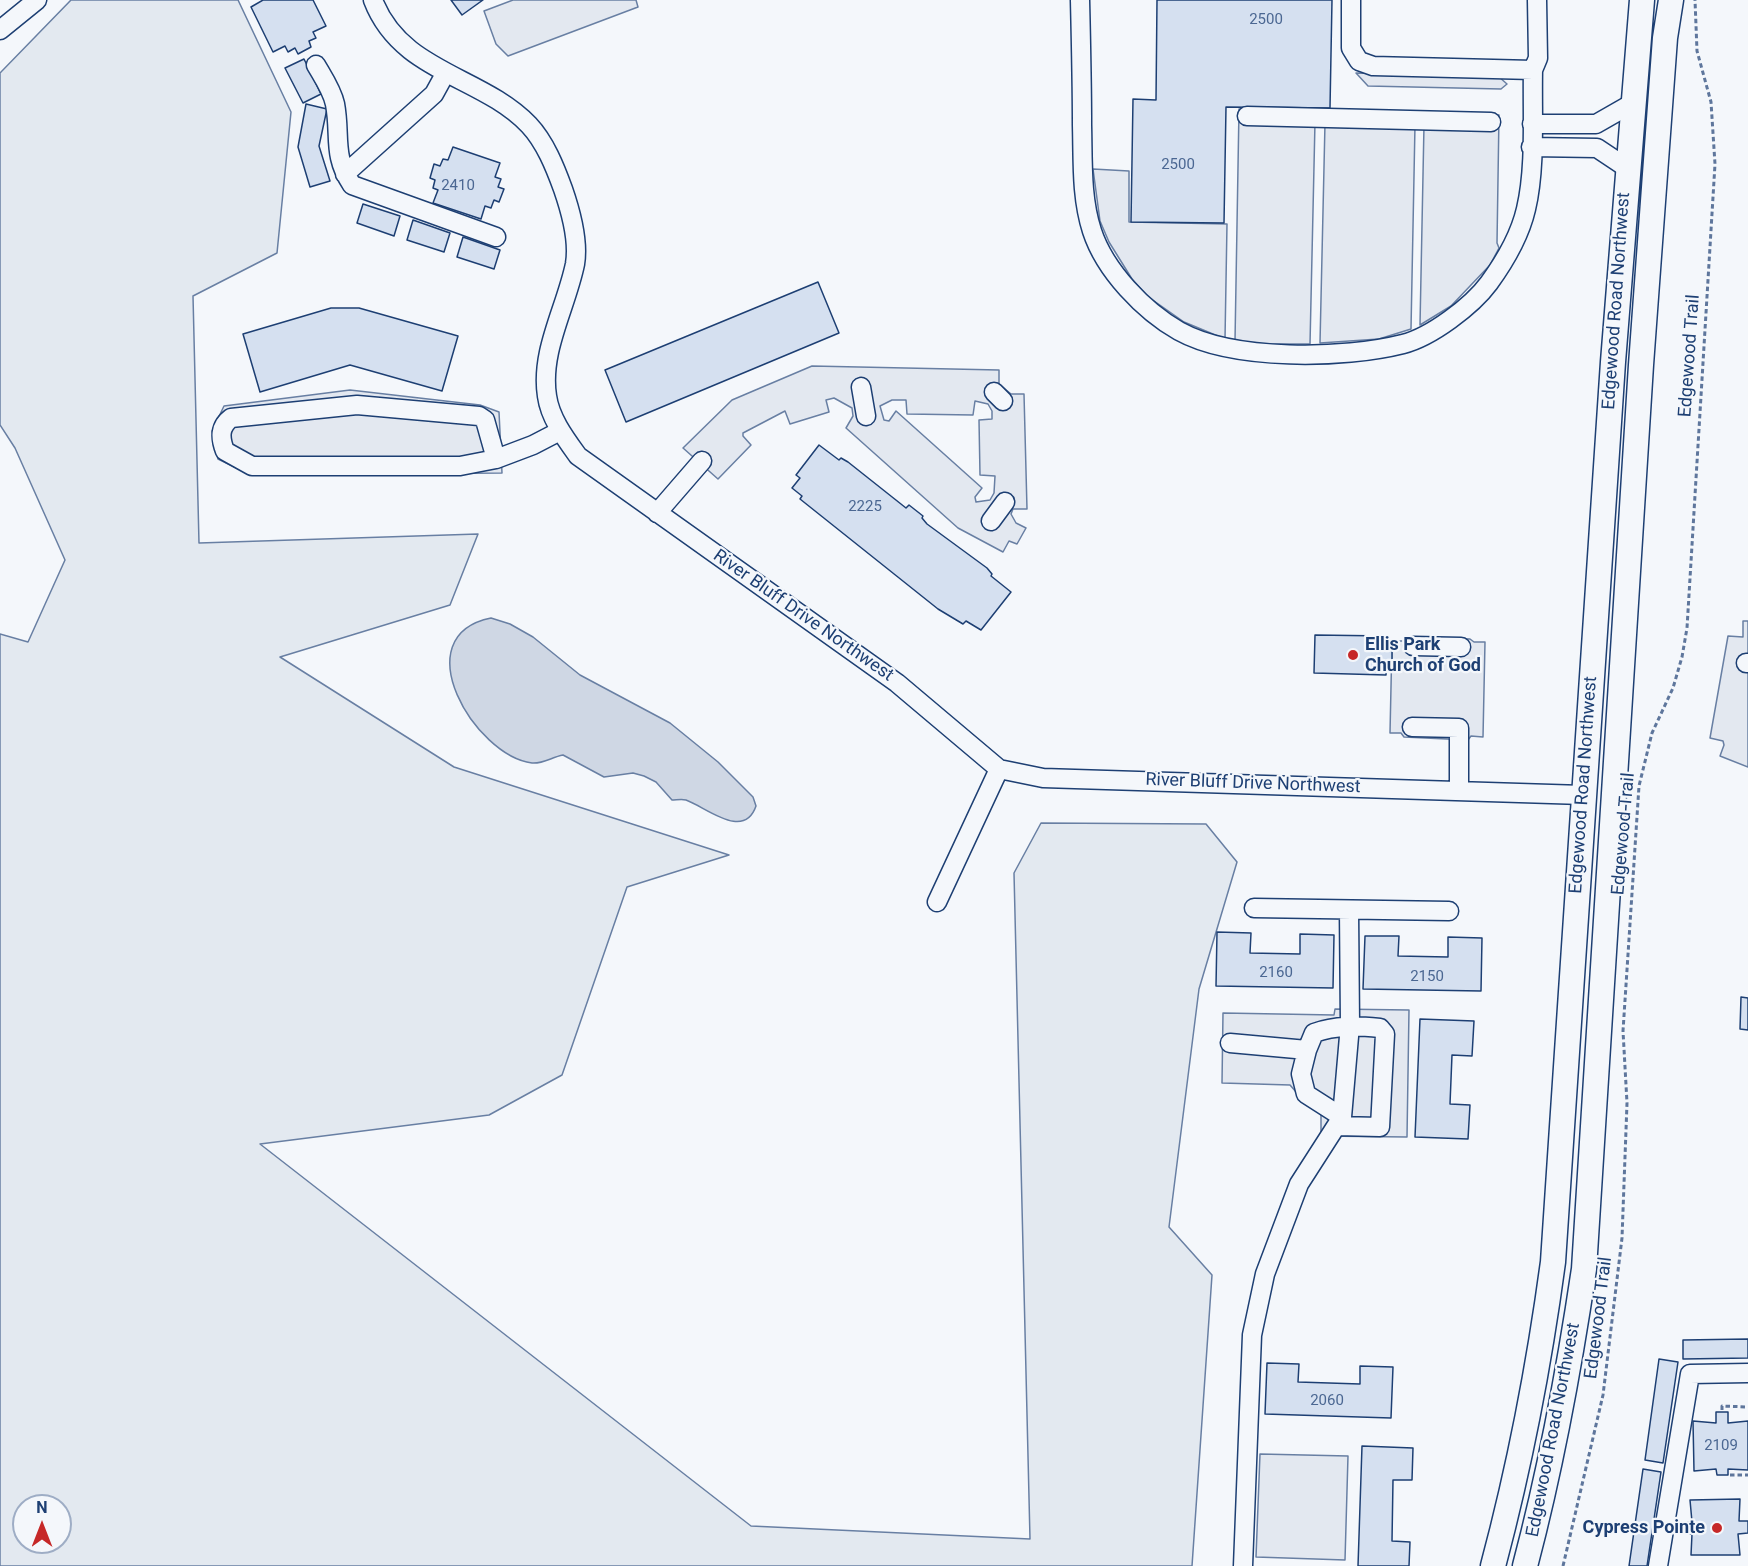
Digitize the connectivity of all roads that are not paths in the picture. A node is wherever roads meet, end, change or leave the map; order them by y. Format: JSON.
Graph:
{"nodes":[{"id":1,"x":37,"y":0,"type":"edge"},
{"id":2,"x":373,"y":0,"type":"edge"},
{"id":3,"x":1080,"y":0,"type":"edge"},
{"id":4,"x":1351,"y":0,"type":"edge"},
{"id":5,"x":1537,"y":0,"type":"edge"},
{"id":6,"x":1642,"y":0,"type":"edge"},
{"id":7,"x":1671,"y":0,"type":"edge"},
{"id":8,"x":0,"y":30,"type":"edge"},
{"id":9,"x":316,"y":65,"type":"dead end"},
{"id":10,"x":1533,"y":70,"type":"junction"},
{"id":11,"x":445,"y":74,"type":"junction"},
{"id":12,"x":1631,"y":104,"type":"junction"},
{"id":13,"x":1247,"y":116,"type":"dead end"},
{"id":14,"x":1491,"y":122,"type":"dead end"},
{"id":15,"x":1532,"y":124,"type":"junction"},
{"id":16,"x":1531,"y":147,"type":"junction"},
{"id":17,"x":1627,"y":168,"type":"junction"},
{"id":18,"x":345,"y":174,"type":"junction"},
{"id":19,"x":496,"y":237,"type":"dead end"},
{"id":20,"x":861,"y":387,"type":"dead end"},
{"id":21,"x":866,"y":416,"type":"dead end"},
{"id":22,"x":560,"y":431,"type":"junction"},
{"id":23,"x":496,"y":459,"type":"junction"},
{"id":24,"x":702,"y":461,"type":"dead end"},
{"id":25,"x":1005,"y":502,"type":"dead end"},
{"id":26,"x":657,"y":513,"type":"junction"},
{"id":27,"x":991,"y":520,"type":"dead end"},
{"id":28,"x":1413,"y":646,"type":"dead end"},
{"id":29,"x":1461,"y":647,"type":"dead end"},
{"id":30,"x":1412,"y":727,"type":"dead end"},
{"id":31,"x":999,"y":769,"type":"junction"},
{"id":32,"x":1459,"y":791,"type":"junction"},
{"id":33,"x":1583,"y":795,"type":"junction"},
{"id":34,"x":937,"y":902,"type":"dead end"},
{"id":35,"x":1254,"y":908,"type":"dead end"},
{"id":36,"x":1349,"y":910,"type":"junction"},
{"id":37,"x":1449,"y":911,"type":"dead end"},
{"id":38,"x":1350,"y":1025,"type":"junction"},
{"id":39,"x":1230,"y":1043,"type":"dead end"},
{"id":40,"x":1307,"y":1050,"type":"junction"},
{"id":41,"x":1339,"y":1122,"type":"junction"},
{"id":42,"x":1748,"y":1373,"type":"edge"},
{"id":43,"x":1243,"y":1566,"type":"edge"},
{"id":44,"x":1493,"y":1566,"type":"edge"},
{"id":45,"x":1525,"y":1566,"type":"edge"},
{"id":46,"x":1658,"y":1566,"type":"edge"}],
"edges":[{"from":1,"to":8,"type":"street"},
{"from":2,"to":11,"type":"street","name":"River Bluff Drive Northwest"},
{"from":3,"to":16,"type":"street"},
{"from":4,"to":10,"type":"street"},
{"from":5,"to":10,"type":"street"},
{"from":6,"to":12,"type":"main road","name":"Edgewood Road Northwest"},
{"from":7,"to":45,"type":"main road","name":"Edgewood Road Northwest"},
{"from":9,"to":18,"type":"street"},
{"from":10,"to":15,"type":"street"},
{"from":11,"to":18,"type":"street"},
{"from":11,"to":22,"type":"street","name":"River Bluff Drive Northwest"},
{"from":12,"to":15,"type":"street"},
{"from":12,"to":17,"type":"main road","name":"Edgewood Road Northwest"},
{"from":13,"to":14,"type":"street"},
{"from":15,"to":16,"type":"street"},
{"from":16,"to":17,"type":"street"},
{"from":17,"to":33,"type":"main road","name":"Edgewood Road Northwest"},
{"from":18,"to":19,"type":"street"},
{"from":20,"to":21,"type":"street"},
{"from":22,"to":23,"type":"street"},
{"from":22,"to":26,"type":"street","name":"River Bluff Drive Northwest"},
{"from":23,"to":23,"type":"street"},
{"from":24,"to":26,"type":"street"},
{"from":25,"to":27,"type":"street"},
{"from":26,"to":31,"type":"street","name":"River Bluff Drive Northwest"},
{"from":28,"to":29,"type":"street"},
{"from":30,"to":32,"type":"street"},
{"from":31,"to":32,"type":"street","name":"River Bluff Drive Northwest"},
{"from":31,"to":34,"type":"street"},
{"from":32,"to":33,"type":"street","name":"River Bluff Drive Northwest"},
{"from":33,"to":44,"type":"main road","name":"Edgewood Road Northwest"},
{"from":35,"to":36,"type":"street"},
{"from":36,"to":37,"type":"street"},
{"from":36,"to":38,"type":"street"},
{"from":38,"to":40,"type":"street"},
{"from":38,"to":41,"type":"street"},
{"from":38,"to":41,"type":"street"},
{"from":39,"to":40,"type":"street"},
{"from":40,"to":41,"type":"street"},
{"from":41,"to":43,"type":"street"},
{"from":42,"to":46,"type":"street"}]}
